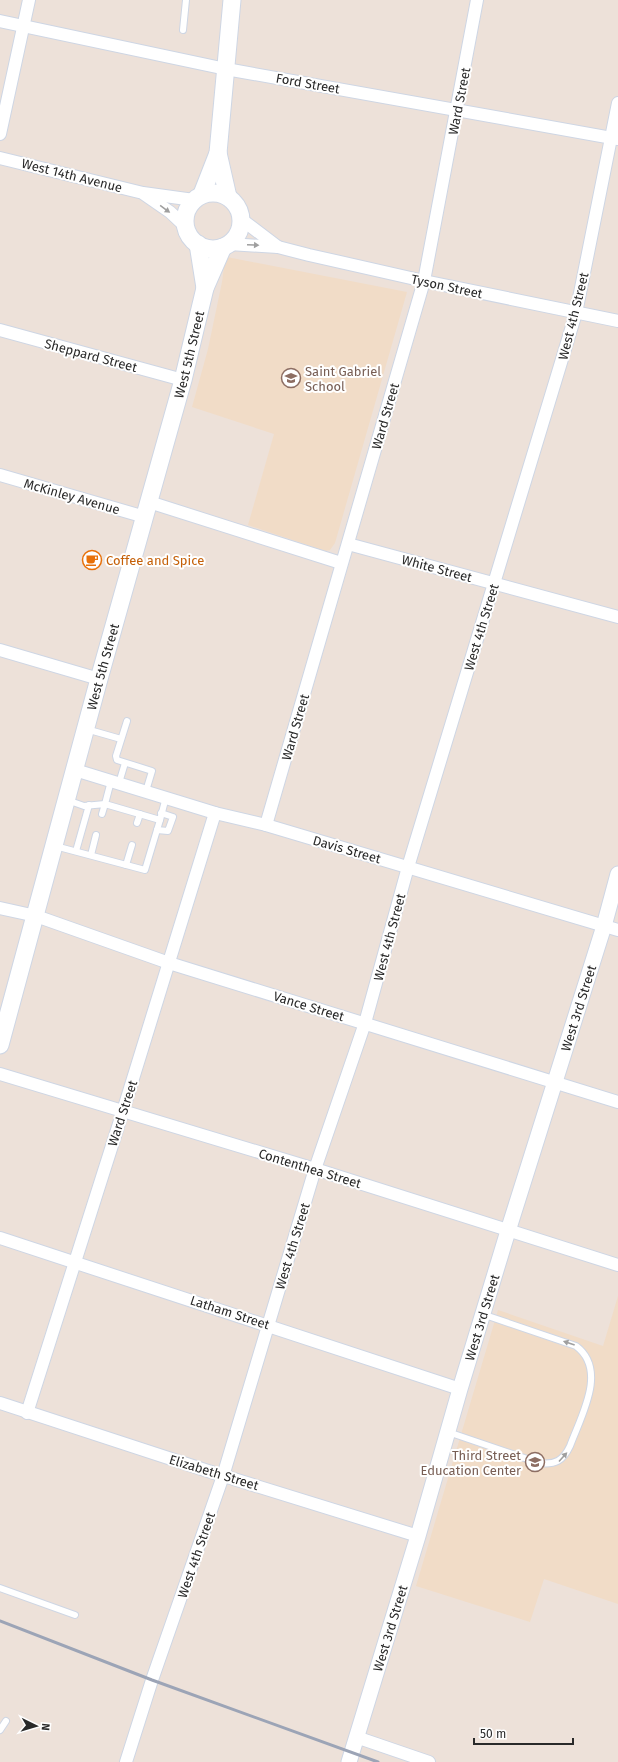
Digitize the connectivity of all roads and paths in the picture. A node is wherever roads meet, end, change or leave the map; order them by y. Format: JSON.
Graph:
{"nodes":[{"id":1,"x":29,"y":0,"type":"edge"},
{"id":2,"x":186,"y":0,"type":"edge"},
{"id":3,"x":232,"y":0,"type":"edge"},
{"id":4,"x":477,"y":0,"type":"edge"},
{"id":5,"x":0,"y":21,"type":"edge"},
{"id":6,"x":23,"y":27,"type":"junction"},
{"id":7,"x":182,"y":30,"type":"dead end"},
{"id":8,"x":226,"y":69,"type":"junction"},
{"id":9,"x":618,"y":103,"type":"edge"},
{"id":10,"x":457,"y":109,"type":"junction"},
{"id":11,"x":0,"y":134,"type":"edge"},
{"id":12,"x":615,"y":138,"type":"edge"},
{"id":13,"x":218,"y":154,"type":"junction"},
{"id":14,"x":0,"y":158,"type":"edge"},
{"id":15,"x":143,"y":193,"type":"junction"},
{"id":16,"x":228,"y":196,"type":"junction"},
{"id":17,"x":198,"y":197,"type":"junction"},
{"id":18,"x":241,"y":219,"type":"junction"},
{"id":19,"x":186,"y":227,"type":"junction"},
{"id":20,"x":198,"y":244,"type":"junction"},
{"id":21,"x":226,"y":245,"type":"junction"},
{"id":22,"x":278,"y":247,"type":"junction"},
{"id":23,"x":424,"y":281,"type":"junction"},
{"id":24,"x":205,"y":288,"type":"junction"},
{"id":25,"x":576,"y":313,"type":"junction"},
{"id":26,"x":618,"y":321,"type":"edge"},
{"id":27,"x":0,"y":330,"type":"edge"},
{"id":28,"x":183,"y":380,"type":"junction"},
{"id":29,"x":0,"y":475,"type":"edge"},
{"id":30,"x":147,"y":509,"type":"junction"},
{"id":31,"x":348,"y":544,"type":"junction"},
{"id":32,"x":341,"y":563,"type":"junction"},
{"id":33,"x":495,"y":584,"type":"junction"},
{"id":34,"x":618,"y":617,"type":"edge"},
{"id":35,"x":0,"y":650,"type":"edge"},
{"id":36,"x":99,"y":679,"type":"junction"},
{"id":37,"x":127,"y":721,"type":"dead end"},
{"id":38,"x":86,"y":729,"type":"junction"},
{"id":39,"x":121,"y":739,"type":"junction"},
{"id":40,"x":125,"y":763,"type":"junction"},
{"id":41,"x":75,"y":770,"type":"junction"},
{"id":42,"x":115,"y":782,"type":"junction"},
{"id":43,"x":146,"y":791,"type":"junction"},
{"id":44,"x":166,"y":797,"type":"junction"},
{"id":45,"x":67,"y":800,"type":"junction"},
{"id":46,"x":105,"y":804,"type":"junction"},
{"id":47,"x":89,"y":805,"type":"junction"},
{"id":48,"x":162,"y":813,"type":"junction"},
{"id":49,"x":215,"y":813,"type":"junction"},
{"id":50,"x":102,"y":814,"type":"dead end"},
{"id":51,"x":140,"y":814,"type":"junction"},
{"id":52,"x":160,"y":820,"type":"junction"},
{"id":53,"x":137,"y":823,"type":"dead end"},
{"id":54,"x":266,"y":826,"type":"junction"},
{"id":55,"x":157,"y":830,"type":"junction"},
{"id":56,"x":96,"y":835,"type":"dead end"},
{"id":57,"x":132,"y":845,"type":"dead end"},
{"id":58,"x":55,"y":846,"type":"junction"},
{"id":59,"x":76,"y":851,"type":"junction"},
{"id":60,"x":91,"y":855,"type":"junction"},
{"id":61,"x":126,"y":865,"type":"junction"},
{"id":62,"x":408,"y":867,"type":"junction"},
{"id":63,"x":618,"y":874,"type":"edge"},
{"id":64,"x":0,"y":908,"type":"edge"},
{"id":65,"x":36,"y":916,"type":"junction"},
{"id":66,"x":611,"y":928,"type":"edge"},
{"id":67,"x":169,"y":963,"type":"junction"},
{"id":68,"x":365,"y":1023,"type":"junction"},
{"id":69,"x":0,"y":1045,"type":"edge"},
{"id":70,"x":0,"y":1074,"type":"edge"},
{"id":71,"x":553,"y":1082,"type":"junction"},
{"id":72,"x":618,"y":1102,"type":"edge"},
{"id":73,"x":123,"y":1111,"type":"junction"},
{"id":74,"x":315,"y":1169,"type":"junction"},
{"id":75,"x":508,"y":1231,"type":"junction"},
{"id":76,"x":0,"y":1238,"type":"edge"},
{"id":77,"x":74,"y":1261,"type":"junction"},
{"id":78,"x":618,"y":1265,"type":"edge"},
{"id":79,"x":482,"y":1314,"type":"junction"},
{"id":80,"x":268,"y":1325,"type":"junction"},
{"id":81,"x":460,"y":1389,"type":"junction"},
{"id":82,"x":3,"y":1406,"type":"edge"},
{"id":83,"x":27,"y":1413,"type":"junction"},
{"id":84,"x":448,"y":1432,"type":"junction"},
{"id":85,"x":223,"y":1476,"type":"junction"},
{"id":86,"x":418,"y":1536,"type":"junction"},
{"id":87,"x":0,"y":1588,"type":"edge"},
{"id":88,"x":75,"y":1615,"type":"dead end"},
{"id":89,"x":6,"y":1721,"type":"dead end"},
{"id":90,"x":0,"y":1730,"type":"edge"},
{"id":91,"x":356,"y":1737,"type":"junction"},
{"id":92,"x":126,"y":1762,"type":"edge"},
{"id":93,"x":348,"y":1762,"type":"edge"},
{"id":94,"x":429,"y":1762,"type":"edge"}],
"edges":[{"from":1,"to":6,"type":"street"},
{"from":2,"to":7,"type":"lane"},
{"from":3,"to":8,"type":"main road"},
{"from":4,"to":10,"type":"street","name":"Ward Street"},
{"from":5,"to":6,"type":"street","name":"Ford Street"},
{"from":6,"to":8,"type":"street","name":"Ford Street"},
{"from":6,"to":11,"type":"street"},
{"from":8,"to":10,"type":"street","name":"Ford Street"},
{"from":8,"to":13,"type":"main road"},
{"from":9,"to":12,"type":"street","name":"West 4th Street"},
{"from":10,"to":12,"type":"street","name":"Ford Street"},
{"from":10,"to":23,"type":"street","name":"Ward Street"},
{"from":12,"to":25,"type":"street","name":"West 4th Street"},
{"from":13,"to":16,"type":"main road"},
{"from":13,"to":17,"type":"main road"},
{"from":14,"to":15,"type":"street","name":"West 14th Avenue"},
{"from":15,"to":17,"type":"street","name":"West 14th Avenue"},
{"from":15,"to":19,"type":"street","name":"West 14th Avenue","one_way":true},
{"from":16,"to":17,"type":"main road"},
{"from":16,"to":18,"type":"main road"},
{"from":17,"to":19,"type":"main road"},
{"from":18,"to":21,"type":"main road"},
{"from":18,"to":22,"type":"street","name":"Tyson Street"},
{"from":19,"to":20,"type":"main road"},
{"from":20,"to":21,"type":"main road"},
{"from":20,"to":24,"type":"main road","name":"West 5th Street"},
{"from":21,"to":22,"type":"street","name":"Tyson Street","one_way":true},
{"from":21,"to":24,"type":"main road","name":"West 5th Street"},
{"from":22,"to":23,"type":"street","name":"Tyson Street"},
{"from":23,"to":25,"type":"street","name":"Tyson Street"},
{"from":23,"to":31,"type":"street","name":"Ward Street"},
{"from":24,"to":28,"type":"main road","name":"West 5th Street"},
{"from":25,"to":26,"type":"street","name":"Tyson Street"},
{"from":25,"to":33,"type":"street","name":"West 4th Street"},
{"from":27,"to":28,"type":"street","name":"Sheppard Street"},
{"from":28,"to":30,"type":"main road","name":"West 5th Street"},
{"from":29,"to":30,"type":"street","name":"McKinley Avenue"},
{"from":30,"to":32,"type":"street"},
{"from":30,"to":36,"type":"main road","name":"West 5th Street"},
{"from":31,"to":32,"type":"street","name":"Ward Street"},
{"from":31,"to":33,"type":"street","name":"White Street"},
{"from":32,"to":54,"type":"street","name":"Ward Street"},
{"from":33,"to":34,"type":"street","name":"White Street"},
{"from":33,"to":62,"type":"street","name":"West 4th Street"},
{"from":35,"to":36,"type":"street"},
{"from":36,"to":38,"type":"main road","name":"West 5th Street"},
{"from":37,"to":39,"type":"lane"},
{"from":38,"to":39,"type":"lane"},
{"from":38,"to":41,"type":"main road","name":"West 5th Street"},
{"from":39,"to":40,"type":"lane"},
{"from":40,"to":42,"type":"lane"},
{"from":40,"to":43,"type":"lane"},
{"from":41,"to":42,"type":"street","name":"Davis Street"},
{"from":41,"to":45,"type":"main road","name":"West 5th Street"},
{"from":42,"to":43,"type":"street","name":"Davis Street"},
{"from":42,"to":46,"type":"lane"},
{"from":43,"to":44,"type":"street","name":"Davis Street"},
{"from":44,"to":48,"type":"lane"},
{"from":44,"to":49,"type":"street","name":"Davis Street"},
{"from":45,"to":47,"type":"lane"},
{"from":45,"to":58,"type":"main road","name":"West 5th Street"},
{"from":46,"to":47,"type":"lane"},
{"from":46,"to":50,"type":"lane"},
{"from":46,"to":51,"type":"lane"},
{"from":47,"to":59,"type":"lane"},
{"from":48,"to":52,"type":"lane"},
{"from":48,"to":55,"type":"lane"},
{"from":49,"to":54,"type":"street","name":"Davis Street"},
{"from":49,"to":67,"type":"street","name":"Ward Street"},
{"from":51,"to":52,"type":"lane"},
{"from":51,"to":53,"type":"lane"},
{"from":52,"to":55,"type":"lane"},
{"from":54,"to":62,"type":"street","name":"Davis Street"},
{"from":55,"to":61,"type":"lane"},
{"from":56,"to":60,"type":"lane"},
{"from":57,"to":61,"type":"lane"},
{"from":58,"to":59,"type":"lane"},
{"from":58,"to":65,"type":"main road","name":"West 5th Street"},
{"from":59,"to":60,"type":"lane"},
{"from":60,"to":61,"type":"lane"},
{"from":62,"to":66,"type":"street","name":"Davis Street"},
{"from":62,"to":68,"type":"street","name":"West 4th Street"},
{"from":63,"to":66,"type":"street","name":"West 3rd Street"},
{"from":64,"to":65,"type":"street","name":"Vance Street"},
{"from":65,"to":67,"type":"street","name":"Vance Street"},
{"from":65,"to":69,"type":"main road","name":"West 5th Street"},
{"from":66,"to":71,"type":"street","name":"West 3rd Street"},
{"from":67,"to":68,"type":"street","name":"Vance Street"},
{"from":67,"to":73,"type":"street","name":"Ward Street"},
{"from":68,"to":71,"type":"street","name":"Vance Street"},
{"from":68,"to":74,"type":"street","name":"West 4th Street"},
{"from":70,"to":73,"type":"street","name":"Contenthea Street"},
{"from":71,"to":72,"type":"street","name":"Vance Street"},
{"from":71,"to":75,"type":"street","name":"West 3rd Street"},
{"from":73,"to":74,"type":"street","name":"Contenthea Street"},
{"from":73,"to":77,"type":"street","name":"Ward Street"},
{"from":74,"to":75,"type":"street","name":"Contenthea Street"},
{"from":74,"to":80,"type":"street","name":"West 4th Street"},
{"from":75,"to":78,"type":"street","name":"Contenthea Street"},
{"from":75,"to":79,"type":"street","name":"West 3rd Street"},
{"from":76,"to":77,"type":"street","name":"Latham Street"},
{"from":77,"to":80,"type":"street","name":"Latham Street"},
{"from":77,"to":83,"type":"street","name":"Ward Street"},
{"from":79,"to":81,"type":"street","name":"West 3rd Street"},
{"from":84,"to":79,"type":"lane","one_way":true},
{"from":80,"to":81,"type":"street","name":"Latham Street"},
{"from":80,"to":85,"type":"street","name":"West 4th Street"},
{"from":81,"to":84,"type":"street","name":"West 3rd Street"},
{"from":82,"to":83,"type":"street","name":"Elizabeth Street"},
{"from":83,"to":85,"type":"street","name":"Elizabeth Street"},
{"from":84,"to":86,"type":"street","name":"West 3rd Street"},
{"from":85,"to":86,"type":"street","name":"Elizabeth Street"},
{"from":85,"to":92,"type":"street","name":"West 4th Street"},
{"from":86,"to":91,"type":"street","name":"West 3rd Street"},
{"from":87,"to":88,"type":"lane"},
{"from":89,"to":90,"type":"lane"},
{"from":91,"to":93,"type":"street","name":"West 3rd Street"},
{"from":91,"to":94,"type":"street"}]}
